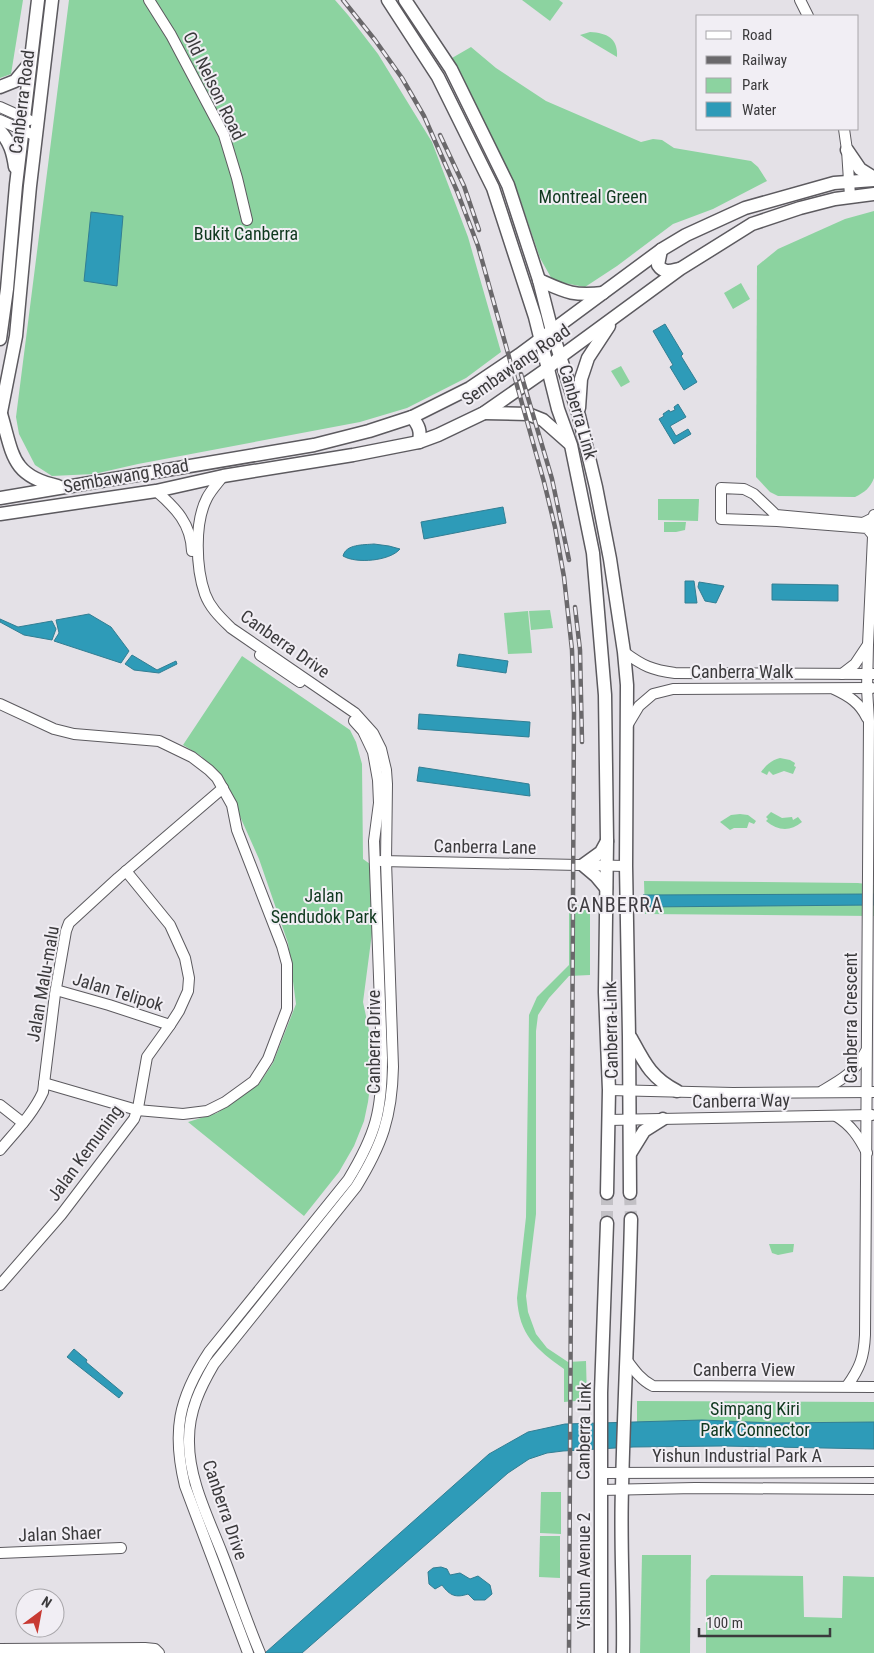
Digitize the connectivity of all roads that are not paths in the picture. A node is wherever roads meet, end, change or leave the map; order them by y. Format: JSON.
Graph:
{"nodes":[{"id":1,"x":38,"y":0,"type":"edge"},
{"id":2,"x":52,"y":0,"type":"edge"},
{"id":3,"x":149,"y":0,"type":"edge"},
{"id":4,"x":388,"y":0,"type":"edge"},
{"id":5,"x":405,"y":0,"type":"edge"},
{"id":6,"x":800,"y":0,"type":"edge"},
{"id":7,"x":806,"y":15,"type":"edge"},
{"id":8,"x":30,"y":63,"type":"junction"},
{"id":9,"x":0,"y":88,"type":"edge"},
{"id":10,"x":0,"y":107,"type":"edge"},
{"id":11,"x":0,"y":120,"type":"edge"},
{"id":12,"x":23,"y":124,"type":"junction"},
{"id":13,"x":36,"y":130,"type":"junction"},
{"id":14,"x":844,"y":130,"type":"edge"},
{"id":15,"x":0,"y":131,"type":"edge"},
{"id":16,"x":847,"y":150,"type":"junction"},
{"id":17,"x":874,"y":179,"type":"edge"},
{"id":18,"x":17,"y":181,"type":"junction"},
{"id":19,"x":849,"y":182,"type":"junction"},
{"id":20,"x":30,"y":186,"type":"junction"},
{"id":21,"x":874,"y":194,"type":"edge"},
{"id":22,"x":850,"y":196,"type":"junction"},
{"id":23,"x":247,"y":220,"type":"dead end"},
{"id":24,"x":661,"y":250,"type":"junction"},
{"id":25,"x":680,"y":269,"type":"junction"},
{"id":26,"x":539,"y":280,"type":"junction"},
{"id":27,"x":602,"y":293,"type":"junction"},
{"id":28,"x":535,"y":318,"type":"junction"},
{"id":29,"x":614,"y":318,"type":"junction"},
{"id":30,"x":552,"y":331,"type":"junction"},
{"id":31,"x":0,"y":339,"type":"edge"},
{"id":32,"x":540,"y":340,"type":"junction"},
{"id":33,"x":519,"y":355,"type":"junction"},
{"id":34,"x":560,"y":357,"type":"junction"},
{"id":35,"x":547,"y":369,"type":"junction"},
{"id":36,"x":484,"y":413,"type":"junction"},
{"id":37,"x":0,"y":416,"type":"edge"},
{"id":38,"x":579,"y":416,"type":"junction"},
{"id":39,"x":412,"y":417,"type":"junction"},
{"id":40,"x":419,"y":442,"type":"junction"},
{"id":41,"x":571,"y":445,"type":"junction"},
{"id":42,"x":223,"y":476,"type":"junction"},
{"id":43,"x":64,"y":488,"type":"junction"},
{"id":44,"x":156,"y":491,"type":"junction"},
{"id":45,"x":0,"y":498,"type":"edge"},
{"id":46,"x":16,"y":512,"type":"junction"},
{"id":47,"x":0,"y":514,"type":"edge"},
{"id":48,"x":874,"y":517,"type":"edge"},
{"id":49,"x":0,"y":523,"type":"edge"},
{"id":50,"x":872,"y":534,"type":"junction"},
{"id":51,"x":868,"y":645,"type":"junction"},
{"id":52,"x":624,"y":652,"type":"junction"},
{"id":53,"x":842,"y":674,"type":"junction"},
{"id":54,"x":871,"y":674,"type":"edge"},
{"id":55,"x":830,"y":688,"type":"junction"},
{"id":56,"x":871,"y":688,"type":"edge"},
{"id":57,"x":0,"y":704,"type":"edge"},
{"id":58,"x":869,"y":721,"type":"junction"},
{"id":59,"x":627,"y":726,"type":"junction"},
{"id":60,"x":223,"y":788,"type":"junction"},
{"id":61,"x":608,"y":840,"type":"junction"},
{"id":62,"x":380,"y":861,"type":"junction"},
{"id":63,"x":583,"y":866,"type":"junction"},
{"id":64,"x":607,"y":866,"type":"junction"},
{"id":65,"x":626,"y":866,"type":"junction"},
{"id":66,"x":126,"y":871,"type":"junction"},
{"id":67,"x":606,"y":888,"type":"junction"},
{"id":68,"x":56,"y":990,"type":"junction"},
{"id":69,"x":170,"y":1026,"type":"junction"},
{"id":70,"x":629,"y":1036,"type":"junction"},
{"id":71,"x":866,"y":1051,"type":"junction"},
{"id":72,"x":44,"y":1083,"type":"junction"},
{"id":73,"x":609,"y":1090,"type":"junction"},
{"id":74,"x":629,"y":1090,"type":"junction"},
{"id":75,"x":677,"y":1091,"type":"junction"},
{"id":76,"x":821,"y":1092,"type":"junction"},
{"id":77,"x":871,"y":1092,"type":"edge"},
{"id":78,"x":0,"y":1105,"type":"edge"},
{"id":79,"x":137,"y":1110,"type":"junction"},
{"id":80,"x":871,"y":1115,"type":"edge"},
{"id":81,"x":836,"y":1116,"type":"junction"},
{"id":82,"x":663,"y":1119,"type":"junction"},
{"id":83,"x":608,"y":1120,"type":"junction"},
{"id":84,"x":630,"y":1120,"type":"junction"},
{"id":85,"x":23,"y":1122,"type":"junction"},
{"id":86,"x":0,"y":1150,"type":"edge"},
{"id":87,"x":630,"y":1153,"type":"junction"},
{"id":88,"x":867,"y":1154,"type":"junction"},
{"id":89,"x":607,"y":1193,"type":"tunnel mouth"},
{"id":90,"x":630,"y":1193,"type":"tunnel mouth"},
{"id":91,"x":631,"y":1219,"type":"tunnel mouth"},
{"id":92,"x":607,"y":1223,"type":"tunnel mouth"},
{"id":93,"x":870,"y":1262,"type":"edge"},
{"id":94,"x":0,"y":1285,"type":"edge"},
{"id":95,"x":626,"y":1359,"type":"junction"},
{"id":96,"x":847,"y":1386,"type":"junction"},
{"id":97,"x":874,"y":1387,"type":"edge"},
{"id":98,"x":623,"y":1470,"type":"junction"},
{"id":99,"x":600,"y":1471,"type":"junction"},
{"id":100,"x":874,"y":1472,"type":"edge"},
{"id":101,"x":874,"y":1489,"type":"edge"},
{"id":102,"x":601,"y":1490,"type":"junction"},
{"id":103,"x":622,"y":1490,"type":"junction"},
{"id":104,"x":120,"y":1548,"type":"dead end"},
{"id":105,"x":0,"y":1553,"type":"edge"},
{"id":106,"x":0,"y":1649,"type":"edge"},
{"id":107,"x":258,"y":1649,"type":"edge"},
{"id":108,"x":157,"y":1651,"type":"edge"},
{"id":109,"x":247,"y":1653,"type":"edge"},
{"id":110,"x":601,"y":1653,"type":"edge"},
{"id":111,"x":623,"y":1653,"type":"edge"}],
"edges":[{"from":1,"to":8,"type":"main road","name":"Canberra Road"},
{"from":2,"to":13,"type":"main road","name":"Canberra Road"},
{"from":3,"to":23,"type":"street","name":"Old Nelson Road"},
{"from":4,"to":28,"type":"main road","name":"Canberra Link"},
{"from":5,"to":26,"type":"main road","name":"Canberra Link"},
{"from":6,"to":7,"type":"street"},
{"from":8,"to":9,"type":"main road"},
{"from":8,"to":12,"type":"main road","name":"Canberra Road"},
{"from":10,"to":12,"type":"street"},
{"from":11,"to":12,"type":"street"},
{"from":12,"to":13,"type":"street"},
{"from":12,"to":18,"type":"main road","name":"Canberra Road"},
{"from":13,"to":20,"type":"main road","name":"Canberra Road"},
{"from":14,"to":16,"type":"street"},
{"from":15,"to":18,"type":"main road"},
{"from":16,"to":17,"type":"main road"},
{"from":16,"to":19,"type":"street"},
{"from":17,"to":19,"type":"main road","name":"Sembawang Road"},
{"from":18,"to":20,"type":"main road"},
{"from":18,"to":31,"type":"main road","name":"Canberra Road"},
{"from":19,"to":22,"type":"street"},
{"from":19,"to":24,"type":"main road","name":"Sembawang Road"},
{"from":20,"to":37,"type":"main road","name":"Canberra Road"},
{"from":21,"to":22,"type":"main road","name":"Sembawang Road"},
{"from":22,"to":25,"type":"main road","name":"Sembawang Road"},
{"from":24,"to":25,"type":"main road"},
{"from":24,"to":27,"type":"main road","name":"Sembawang Road"},
{"from":25,"to":29,"type":"main road","name":"Sembawang Road"},
{"from":26,"to":27,"type":"main road"},
{"from":26,"to":30,"type":"main road","name":"Canberra Link"},
{"from":27,"to":30,"type":"main road","name":"Sembawang Road"},
{"from":28,"to":32,"type":"main road","name":"Canberra Link"},
{"from":28,"to":33,"type":"main road"},
{"from":29,"to":34,"type":"main road","name":"Sembawang Road"},
{"from":29,"to":38,"type":"main road"},
{"from":30,"to":32,"type":"main road","name":"Sembawang Road"},
{"from":30,"to":34,"type":"main road","name":"Canberra Link"},
{"from":32,"to":33,"type":"main road","name":"Sembawang Road"},
{"from":32,"to":35,"type":"main road","name":"Canberra Link"},
{"from":33,"to":39,"type":"main road","name":"Sembawang Road"},
{"from":34,"to":35,"type":"main road","name":"Sembawang Road"},
{"from":34,"to":38,"type":"main road","name":"Canberra Link"},
{"from":35,"to":36,"type":"main road","name":"Sembawang Road"},
{"from":35,"to":41,"type":"main road","name":"Canberra Link"},
{"from":36,"to":40,"type":"main road","name":"Sembawang Road"},
{"from":36,"to":41,"type":"main road"},
{"from":37,"to":43,"type":"main road"},
{"from":38,"to":52,"type":"main road","name":"Canberra Link"},
{"from":39,"to":40,"type":"main road"},
{"from":39,"to":43,"type":"main road","name":"Sembawang Road"},
{"from":40,"to":42,"type":"main road","name":"Sembawang Road"},
{"from":41,"to":61,"type":"main road","name":"Canberra Link"},
{"from":42,"to":44,"type":"main road","name":"Sembawang Road"},
{"from":42,"to":62,"type":"street","name":"Canberra Drive"},
{"from":43,"to":45,"type":"main road","name":"Sembawang Road"},
{"from":44,"to":46,"type":"main road","name":"Sembawang Road"},
{"from":44,"to":62,"type":"street","name":"Canberra Drive"},
{"from":46,"to":47,"type":"main road","name":"Sembawang Road"},
{"from":46,"to":49,"type":"main road"},
{"from":48,"to":50,"type":"street","name":"Canberra Crescent"},
{"from":48,"to":50,"type":"street","name":"Canberra Crescent"},
{"from":50,"to":51,"type":"street","name":"Canberra Crescent"},
{"from":51,"to":53,"type":"street"},
{"from":51,"to":54,"type":"street","name":"Canberra Crescent"},
{"from":52,"to":53,"type":"street","name":"Canberra Walk"},
{"from":52,"to":59,"type":"main road","name":"Canberra Link"},
{"from":53,"to":54,"type":"street","name":"Canberra Walk"},
{"from":54,"to":56,"type":"street","name":"Canberra Crescent"},
{"from":55,"to":56,"type":"street","name":"Canberra Walk"},
{"from":55,"to":58,"type":"street"},
{"from":55,"to":59,"type":"street","name":"Canberra Walk"},
{"from":56,"to":58,"type":"street","name":"Canberra Crescent"},
{"from":57,"to":60,"type":"street"},
{"from":58,"to":71,"type":"street","name":"Canberra Crescent"},
{"from":59,"to":65,"type":"main road","name":"Canberra Link"},
{"from":60,"to":66,"type":"street","name":"Jalan Malu-malu"},
{"from":60,"to":79,"type":"street"},
{"from":61,"to":63,"type":"main road"},
{"from":61,"to":64,"type":"main road","name":"Canberra Link"},
{"from":62,"to":63,"type":"street","name":"Canberra Lane"},
{"from":62,"to":107,"type":"street","name":"Canberra Drive"},
{"from":62,"to":109,"type":"street","name":"Canberra Drive"},
{"from":63,"to":64,"type":"street"},
{"from":63,"to":67,"type":"main road"},
{"from":64,"to":65,"type":"street"},
{"from":64,"to":67,"type":"main road","name":"Canberra Link"},
{"from":65,"to":70,"type":"main road","name":"Canberra Link"},
{"from":66,"to":68,"type":"street","name":"Jalan Malu-malu"},
{"from":66,"to":69,"type":"street","name":"Jalan Kemuning"},
{"from":67,"to":73,"type":"main road","name":"Canberra Link"},
{"from":68,"to":69,"type":"street","name":"Jalan Telipok"},
{"from":68,"to":72,"type":"street","name":"Jalan Malu-malu"},
{"from":69,"to":79,"type":"street","name":"Jalan Kemuning"},
{"from":70,"to":74,"type":"main road","name":"Canberra Link"},
{"from":70,"to":75,"type":"main road"},
{"from":71,"to":76,"type":"street"},
{"from":71,"to":77,"type":"street","name":"Canberra Crescent"},
{"from":72,"to":79,"type":"street"},
{"from":72,"to":85,"type":"street","name":"Jalan Malu-malu"},
{"from":73,"to":74,"type":"street","name":"Canberra Way"},
{"from":73,"to":83,"type":"main road","name":"Canberra Link"},
{"from":74,"to":75,"type":"street","name":"Canberra Way"},
{"from":74,"to":84,"type":"main road","name":"Canberra Link"},
{"from":75,"to":76,"type":"street","name":"Canberra Way"},
{"from":76,"to":77,"type":"street","name":"Canberra Way"},
{"from":77,"to":80,"type":"street","name":"Canberra Crescent"},
{"from":78,"to":85,"type":"street"},
{"from":79,"to":94,"type":"street","name":"Jalan Kemuning"},
{"from":80,"to":81,"type":"street","name":"Canberra Way"},
{"from":80,"to":88,"type":"street","name":"Canberra Crescent"},
{"from":81,"to":82,"type":"street","name":"Canberra Way"},
{"from":81,"to":88,"type":"street"},
{"from":82,"to":84,"type":"street","name":"Canberra Way"},
{"from":82,"to":87,"type":"main road"},
{"from":83,"to":84,"type":"street","name":"Canberra Way"},
{"from":83,"to":89,"type":"main road","name":"Canberra Link"},
{"from":84,"to":87,"type":"main road","name":"Canberra Link"},
{"from":85,"to":86,"type":"street","name":"Jalan Malu-malu"},
{"from":87,"to":90,"type":"main road","name":"Canberra Link"},
{"from":88,"to":93,"type":"street","name":"Canberra Crescent"},
{"from":91,"to":95,"type":"main road"},
{"from":92,"to":99,"type":"main road","name":"Canberra Link"},
{"from":93,"to":96,"type":"street","name":"Canberra Crescent"},
{"from":95,"to":96,"type":"street","name":"Canberra View"},
{"from":95,"to":98,"type":"main road"},
{"from":96,"to":97,"type":"street","name":"Canberra View"},
{"from":98,"to":99,"type":"street","name":"Yishun Industrial Park A"},
{"from":98,"to":100,"type":"street","name":"Yishun Industrial Park A"},
{"from":98,"to":103,"type":"main road"},
{"from":99,"to":102,"type":"main road","name":"Canberra Link"},
{"from":101,"to":103,"type":"street","name":"Yishun Industrial Park A"},
{"from":102,"to":103,"type":"street","name":"Yishun Industrial Park A"},
{"from":102,"to":110,"type":"main road","name":"Yishun Avenue 2"},
{"from":103,"to":111,"type":"main road"},
{"from":104,"to":105,"type":"street","name":"Jalan Shaer"},
{"from":106,"to":108,"type":"street"}]}
